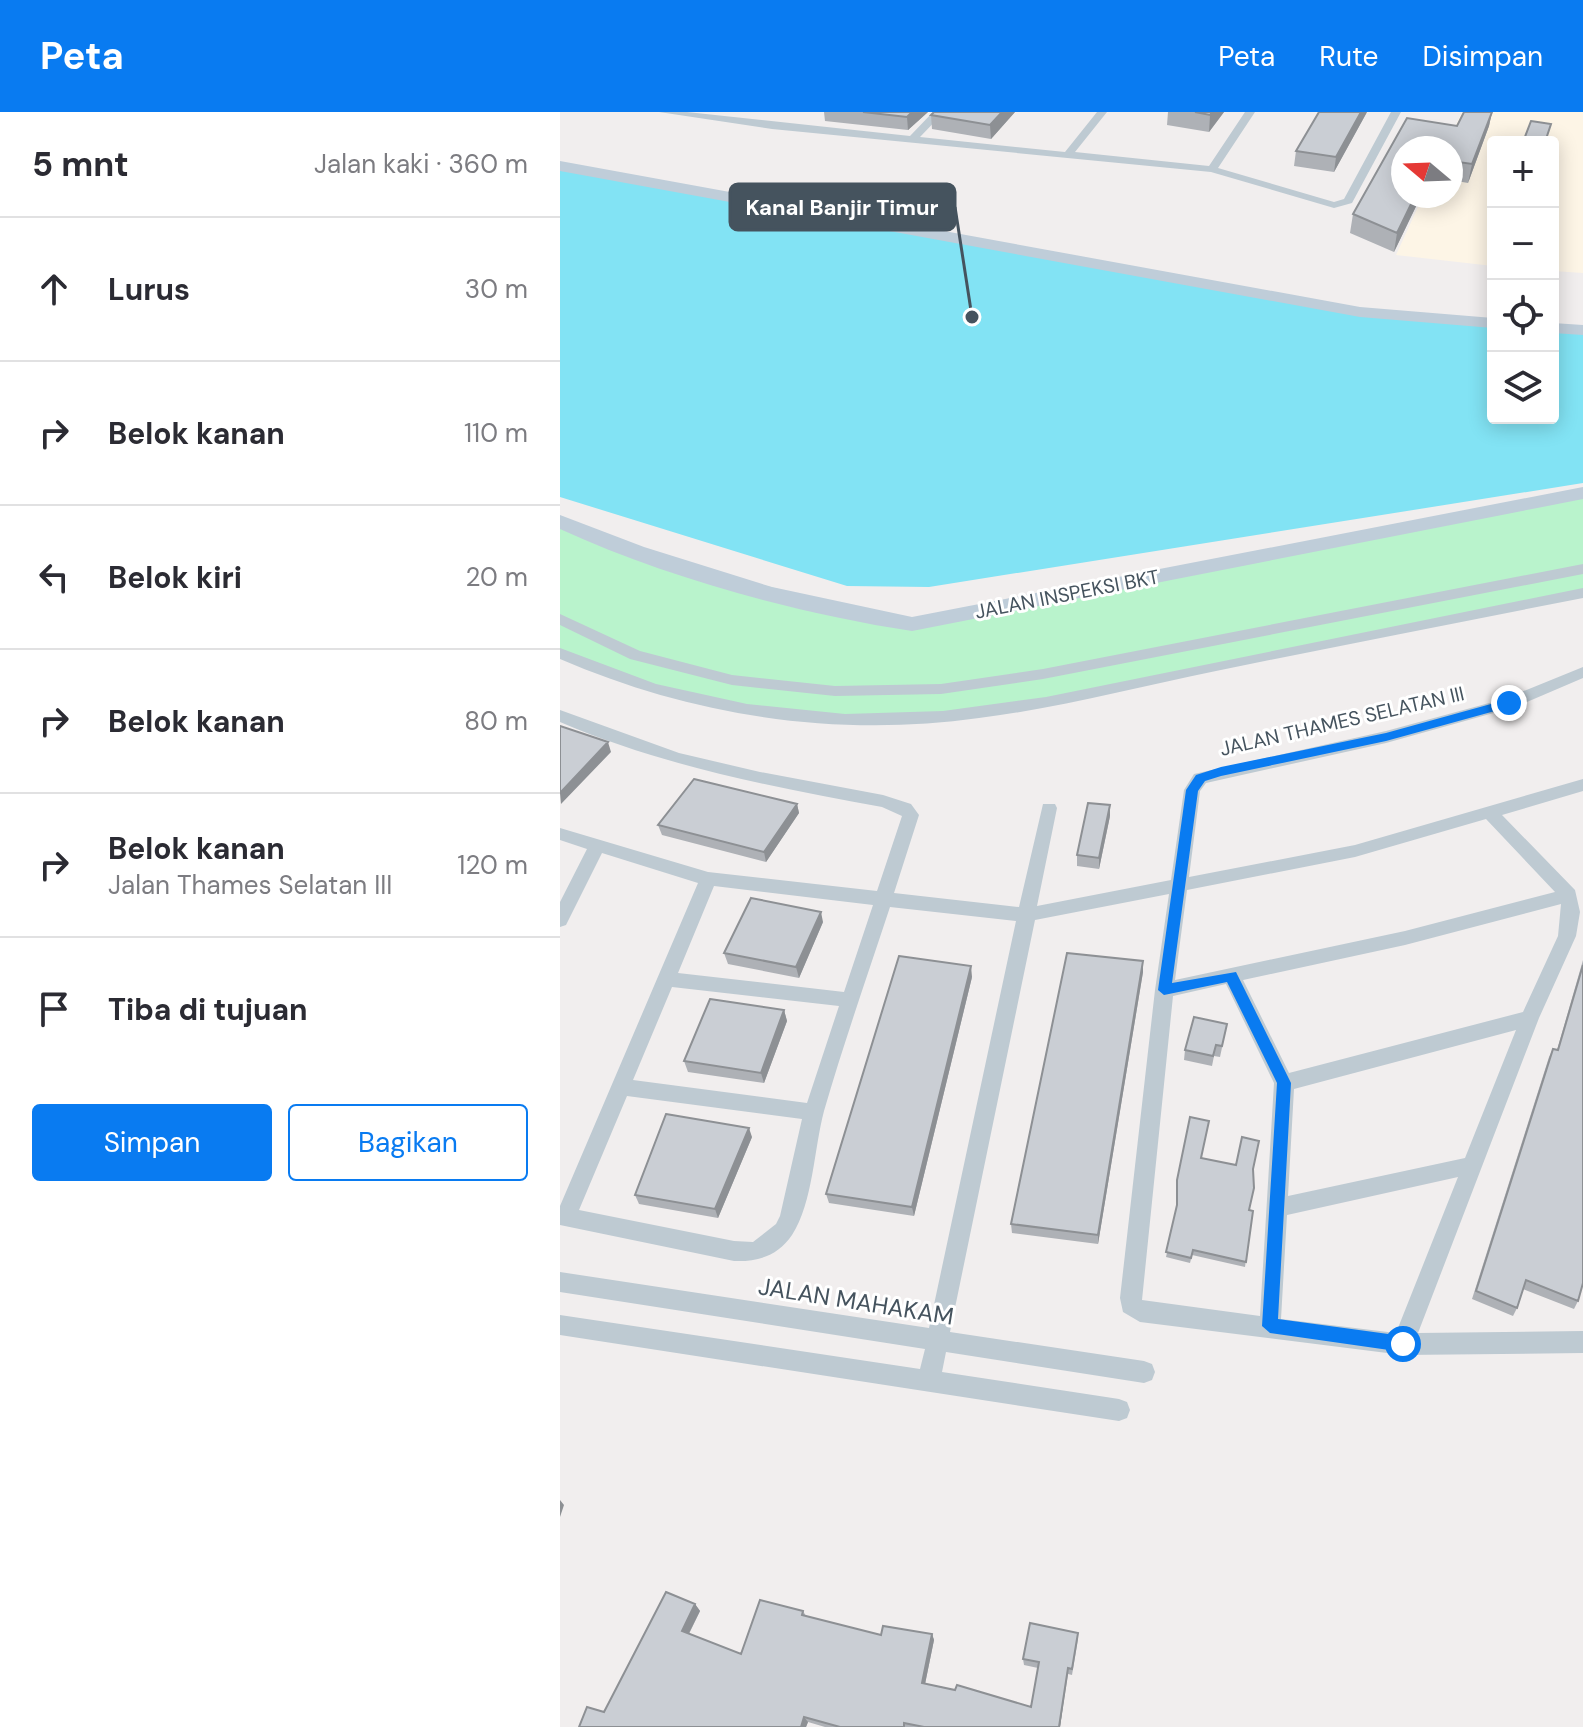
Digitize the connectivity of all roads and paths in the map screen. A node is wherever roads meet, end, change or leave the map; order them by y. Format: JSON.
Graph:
{"nodes":[{"id":1,"x":664,"y":112,"type":"edge"},
{"id":2,"x":788,"y":112,"type":"edge"},
{"id":3,"x":939,"y":112,"type":"edge"},
{"id":4,"x":1102,"y":112,"type":"edge"},
{"id":5,"x":1250,"y":112,"type":"edge"},
{"id":6,"x":1396,"y":112,"type":"edge"},
{"id":7,"x":772,"y":126,"type":"junction"},
{"id":8,"x":913,"y":139,"type":"junction"},
{"id":9,"x":1069,"y":153,"type":"junction"},
{"id":10,"x":560,"y":166,"type":"edge"},
{"id":11,"x":1212,"y":169,"type":"junction"},
{"id":12,"x":1487,"y":323,"type":"edge"},
{"id":13,"x":1559,"y":328,"type":"edge"},
{"id":14,"x":1583,"y":330,"type":"edge"},
{"id":15,"x":1583,"y":493,"type":"edge"},
{"id":16,"x":560,"y":521,"type":"edge"},
{"id":17,"x":1583,"y":569,"type":"edge"},
{"id":18,"x":1583,"y":593,"type":"edge"},
{"id":19,"x":560,"y":619,"type":"edge"},
{"id":20,"x":560,"y":653,"type":"edge"},
{"id":21,"x":1583,"y":672,"type":"edge"},
{"id":22,"x":560,"y":716,"type":"edge"},
{"id":23,"x":1583,"y":785,"type":"edge"},
{"id":24,"x":1049,"y":808,"type":"dead end"},
{"id":25,"x":1489,"y":812,"type":"junction"},
{"id":26,"x":560,"y":834,"type":"edge"},
{"id":27,"x":597,"y":846,"type":"junction"},
{"id":28,"x":708,"y":879,"type":"junction"},
{"id":29,"x":1179,"y":885,"type":"junction"},
{"id":30,"x":1569,"y":895,"type":"junction"},
{"id":31,"x":881,"y":899,"type":"junction"},
{"id":32,"x":1025,"y":915,"type":"junction"},
{"id":33,"x":560,"y":920,"type":"edge"},
{"id":34,"x":1231,"y":976,"type":"junction"},
{"id":35,"x":666,"y":979,"type":"junction"},
{"id":36,"x":1164,"y":990,"type":"junction"},
{"id":37,"x":849,"y":1000,"type":"junction"},
{"id":38,"x":1530,"y":1018,"type":"junction"},
{"id":39,"x":1284,"y":1083,"type":"junction"},
{"id":40,"x":620,"y":1087,"type":"junction"},
{"id":41,"x":814,"y":1112,"type":"junction"},
{"id":42,"x":1473,"y":1165,"type":"junction"},
{"id":43,"x":1277,"y":1208,"type":"junction"},
{"id":44,"x":563,"y":1217,"type":"edge"},
{"id":45,"x":560,"y":1282,"type":"edge"},
{"id":46,"x":560,"y":1325,"type":"edge"},
{"id":47,"x":1270,"y":1326,"type":"junction"},
{"id":48,"x":939,"y":1340,"type":"junction"},
{"id":49,"x":1582,"y":1340,"type":"edge"},
{"id":50,"x":1403,"y":1344,"type":"junction"},
{"id":51,"x":1144,"y":1372,"type":"dead end"},
{"id":52,"x":929,"y":1381,"type":"junction"},
{"id":53,"x":1119,"y":1410,"type":"dead end"}],
"edges":[{"from":1,"to":7,"type":"street"},
{"from":2,"to":7,"type":"street"},
{"from":3,"to":8,"type":"street"},
{"from":4,"to":9,"type":"street"},
{"from":5,"to":11,"type":"street"},
{"from":6,"to":11,"type":"street"},
{"from":7,"to":8,"type":"street"},
{"from":8,"to":9,"type":"street"},
{"from":9,"to":11,"type":"street"},
{"from":10,"to":12,"type":"street"},
{"from":13,"to":14,"type":"street"},
{"from":15,"to":16,"type":"street","name":"JALAN INSPEKSI BKT"},
{"from":17,"to":19,"type":"street"},
{"from":18,"to":20,"type":"street"},
{"from":21,"to":29,"type":"street","name":"JALAN THAMES SELATAN III"},
{"from":22,"to":31,"type":"street"},
{"from":23,"to":25,"type":"street"},
{"from":24,"to":32,"type":"street"},
{"from":25,"to":29,"type":"street"},
{"from":25,"to":30,"type":"street"},
{"from":26,"to":27,"type":"street"},
{"from":27,"to":28,"type":"street"},
{"from":27,"to":33,"type":"street"},
{"from":28,"to":31,"type":"street"},
{"from":28,"to":35,"type":"street"},
{"from":29,"to":32,"type":"street"},
{"from":29,"to":36,"type":"street"},
{"from":30,"to":34,"type":"street"},
{"from":30,"to":38,"type":"street"},
{"from":31,"to":32,"type":"street"},
{"from":31,"to":37,"type":"street"},
{"from":32,"to":48,"type":"street"},
{"from":34,"to":36,"type":"street"},
{"from":34,"to":39,"type":"street"},
{"from":35,"to":37,"type":"street"},
{"from":35,"to":40,"type":"street"},
{"from":36,"to":47,"type":"street"},
{"from":37,"to":41,"type":"street"},
{"from":38,"to":39,"type":"street"},
{"from":38,"to":42,"type":"street"},
{"from":39,"to":43,"type":"street"},
{"from":40,"to":41,"type":"street"},
{"from":40,"to":44,"type":"street"},
{"from":41,"to":44,"type":"street"},
{"from":42,"to":43,"type":"street"},
{"from":42,"to":50,"type":"street"},
{"from":43,"to":47,"type":"street"},
{"from":45,"to":48,"type":"street","name":"JALAN MAHAKAM"},
{"from":46,"to":52,"type":"street"},
{"from":47,"to":50,"type":"street"},
{"from":48,"to":51,"type":"street","name":"JALAN MAHAKAM"},
{"from":48,"to":52,"type":"street"},
{"from":49,"to":50,"type":"street"},
{"from":52,"to":53,"type":"street"}]}
